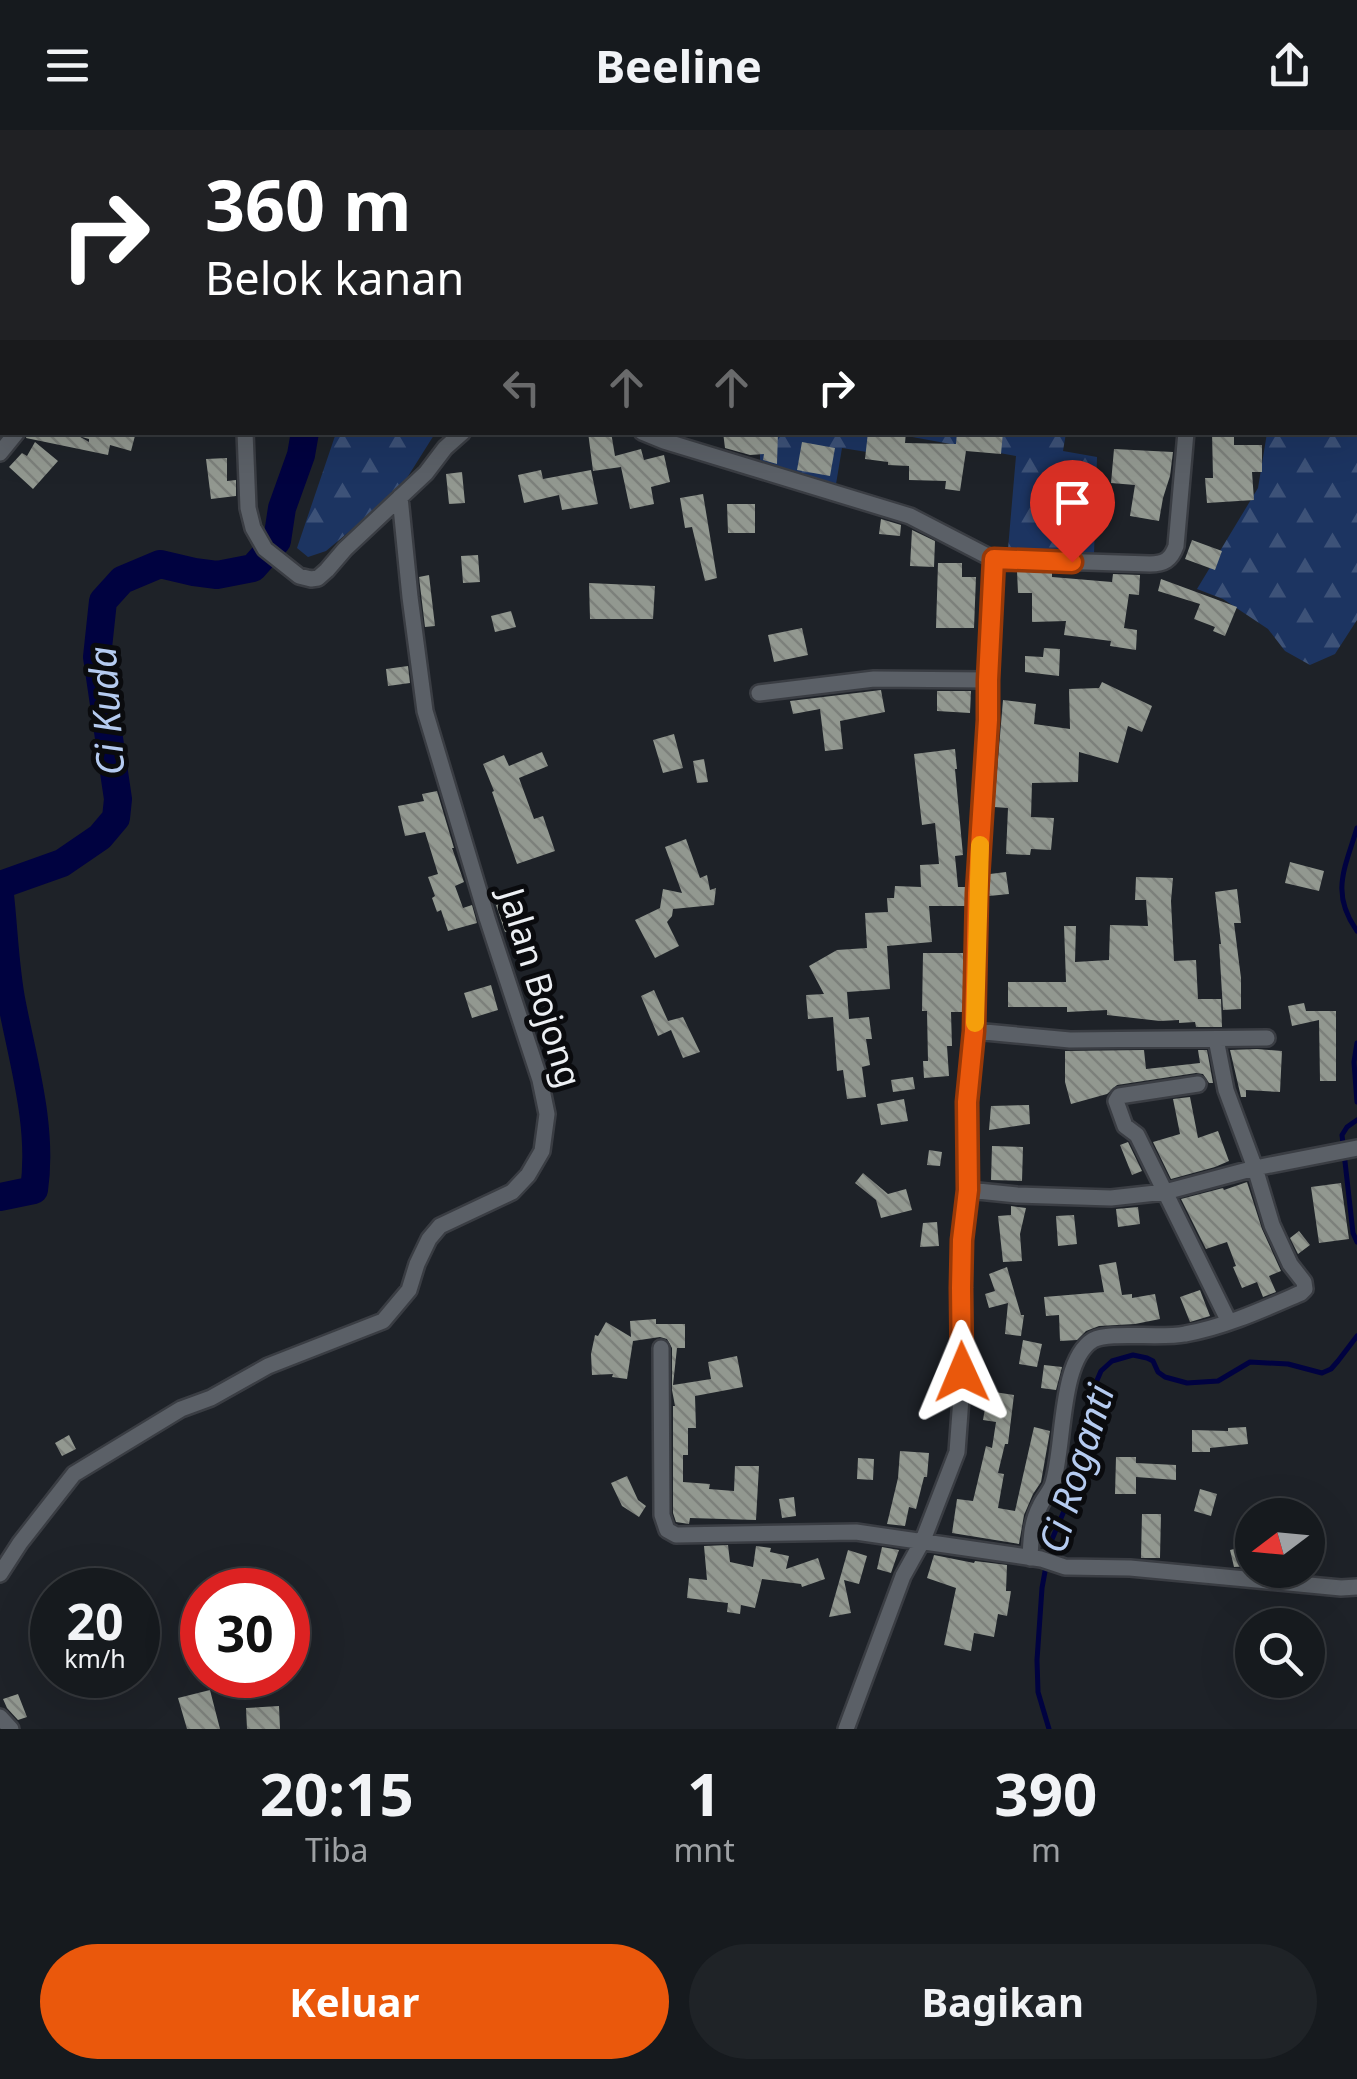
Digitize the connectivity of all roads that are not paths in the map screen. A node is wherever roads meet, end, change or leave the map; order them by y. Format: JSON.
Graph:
{"nodes":[{"id":1,"x":244,"y":435,"type":"edge"},
{"id":2,"x":460,"y":435,"type":"edge"},
{"id":3,"x":649,"y":435,"type":"edge"},
{"id":4,"x":1186,"y":435,"type":"edge"},
{"id":5,"x":400,"y":497,"type":"junction"},
{"id":6,"x":994,"y":559,"type":"junction"},
{"id":7,"x":988,"y":680,"type":"junction"},
{"id":8,"x":759,"y":693,"type":"dead end"},
{"id":9,"x":974,"y":1031,"type":"junction"},
{"id":10,"x":1267,"y":1038,"type":"dead end"},
{"id":11,"x":1216,"y":1039,"type":"junction"},
{"id":12,"x":1198,"y":1084,"type":"dead end"},
{"id":13,"x":1348,"y":1151,"type":"edge"},
{"id":14,"x":1254,"y":1168,"type":"junction"},
{"id":15,"x":968,"y":1190,"type":"junction"},
{"id":16,"x":1165,"y":1192,"type":"junction"},
{"id":17,"x":1228,"y":1322,"type":"junction"},
{"id":18,"x":661,"y":1348,"type":"dead end"},
{"id":19,"x":923,"y":1540,"type":"junction"},
{"id":20,"x":1036,"y":1559,"type":"junction"},
{"id":21,"x":0,"y":1574,"type":"edge"},
{"id":22,"x":1357,"y":1587,"type":"edge"},
{"id":23,"x":0,"y":1717,"type":"edge"},
{"id":24,"x":11,"y":1729,"type":"edge"},
{"id":25,"x":846,"y":1729,"type":"edge"}],
"edges":[{"from":1,"to":5,"type":"street"},
{"from":2,"to":5,"type":"street"},
{"from":3,"to":6,"type":"street"},
{"from":4,"to":6,"type":"street"},
{"from":5,"to":21,"type":"street","name":"Jalan Bojong"},
{"from":6,"to":7,"type":"street"},
{"from":7,"to":8,"type":"street"},
{"from":7,"to":9,"type":"street"},
{"from":9,"to":11,"type":"street"},
{"from":9,"to":15,"type":"street"},
{"from":10,"to":11,"type":"street"},
{"from":11,"to":14,"type":"street"},
{"from":12,"to":16,"type":"street"},
{"from":13,"to":14,"type":"street"},
{"from":14,"to":16,"type":"street"},
{"from":14,"to":17,"type":"street"},
{"from":15,"to":16,"type":"street"},
{"from":15,"to":19,"type":"street"},
{"from":16,"to":17,"type":"street"},
{"from":17,"to":20,"type":"street"},
{"from":18,"to":19,"type":"street"},
{"from":19,"to":20,"type":"street"},
{"from":19,"to":25,"type":"street"},
{"from":20,"to":22,"type":"street"},
{"from":23,"to":24,"type":"street"}]}
